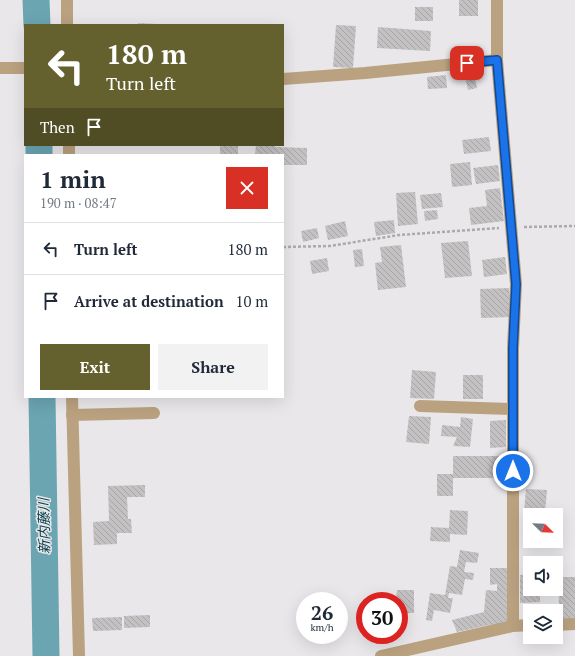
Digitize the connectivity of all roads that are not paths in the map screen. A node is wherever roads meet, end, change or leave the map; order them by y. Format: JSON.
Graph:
{"nodes":[{"id":1,"x":67,"y":0,"type":"edge"},
{"id":2,"x":497,"y":0,"type":"edge"},
{"id":3,"x":67,"y":24,"type":"edge"},
{"id":4,"x":497,"y":60,"type":"junction"},
{"id":5,"x":0,"y":68,"type":"edge"},
{"id":6,"x":24,"y":68,"type":"edge"},
{"id":7,"x":284,"y":79,"type":"edge"},
{"id":8,"x":72,"y":398,"type":"edge"},
{"id":9,"x":420,"y":406,"type":"dead end"},
{"id":10,"x":513,"y":409,"type":"junction"},
{"id":11,"x":154,"y":414,"type":"dead end"},
{"id":12,"x":72,"y":415,"type":"junction"},
{"id":13,"x":575,"y":624,"type":"edge"},
{"id":14,"x":523,"y":625,"type":"edge"},
{"id":15,"x":563,"y":625,"type":"edge"},
{"id":16,"x":513,"y":626,"type":"junction"},
{"id":17,"x":413,"y":652,"type":"edge"},
{"id":18,"x":79,"y":656,"type":"edge"},
{"id":19,"x":381,"y":656,"type":"edge"}],
"edges":[{"from":1,"to":3,"type":"street"},
{"from":2,"to":4,"type":"street"},
{"from":4,"to":7,"type":"street"},
{"from":4,"to":10,"type":"street"},
{"from":5,"to":6,"type":"street"},
{"from":8,"to":12,"type":"street"},
{"from":9,"to":10,"type":"street"},
{"from":10,"to":16,"type":"street"},
{"from":11,"to":12,"type":"street"},
{"from":12,"to":18,"type":"street"},
{"from":13,"to":15,"type":"street"},
{"from":14,"to":16,"type":"street"},
{"from":16,"to":17,"type":"street"},
{"from":17,"to":19,"type":"street"}]}
